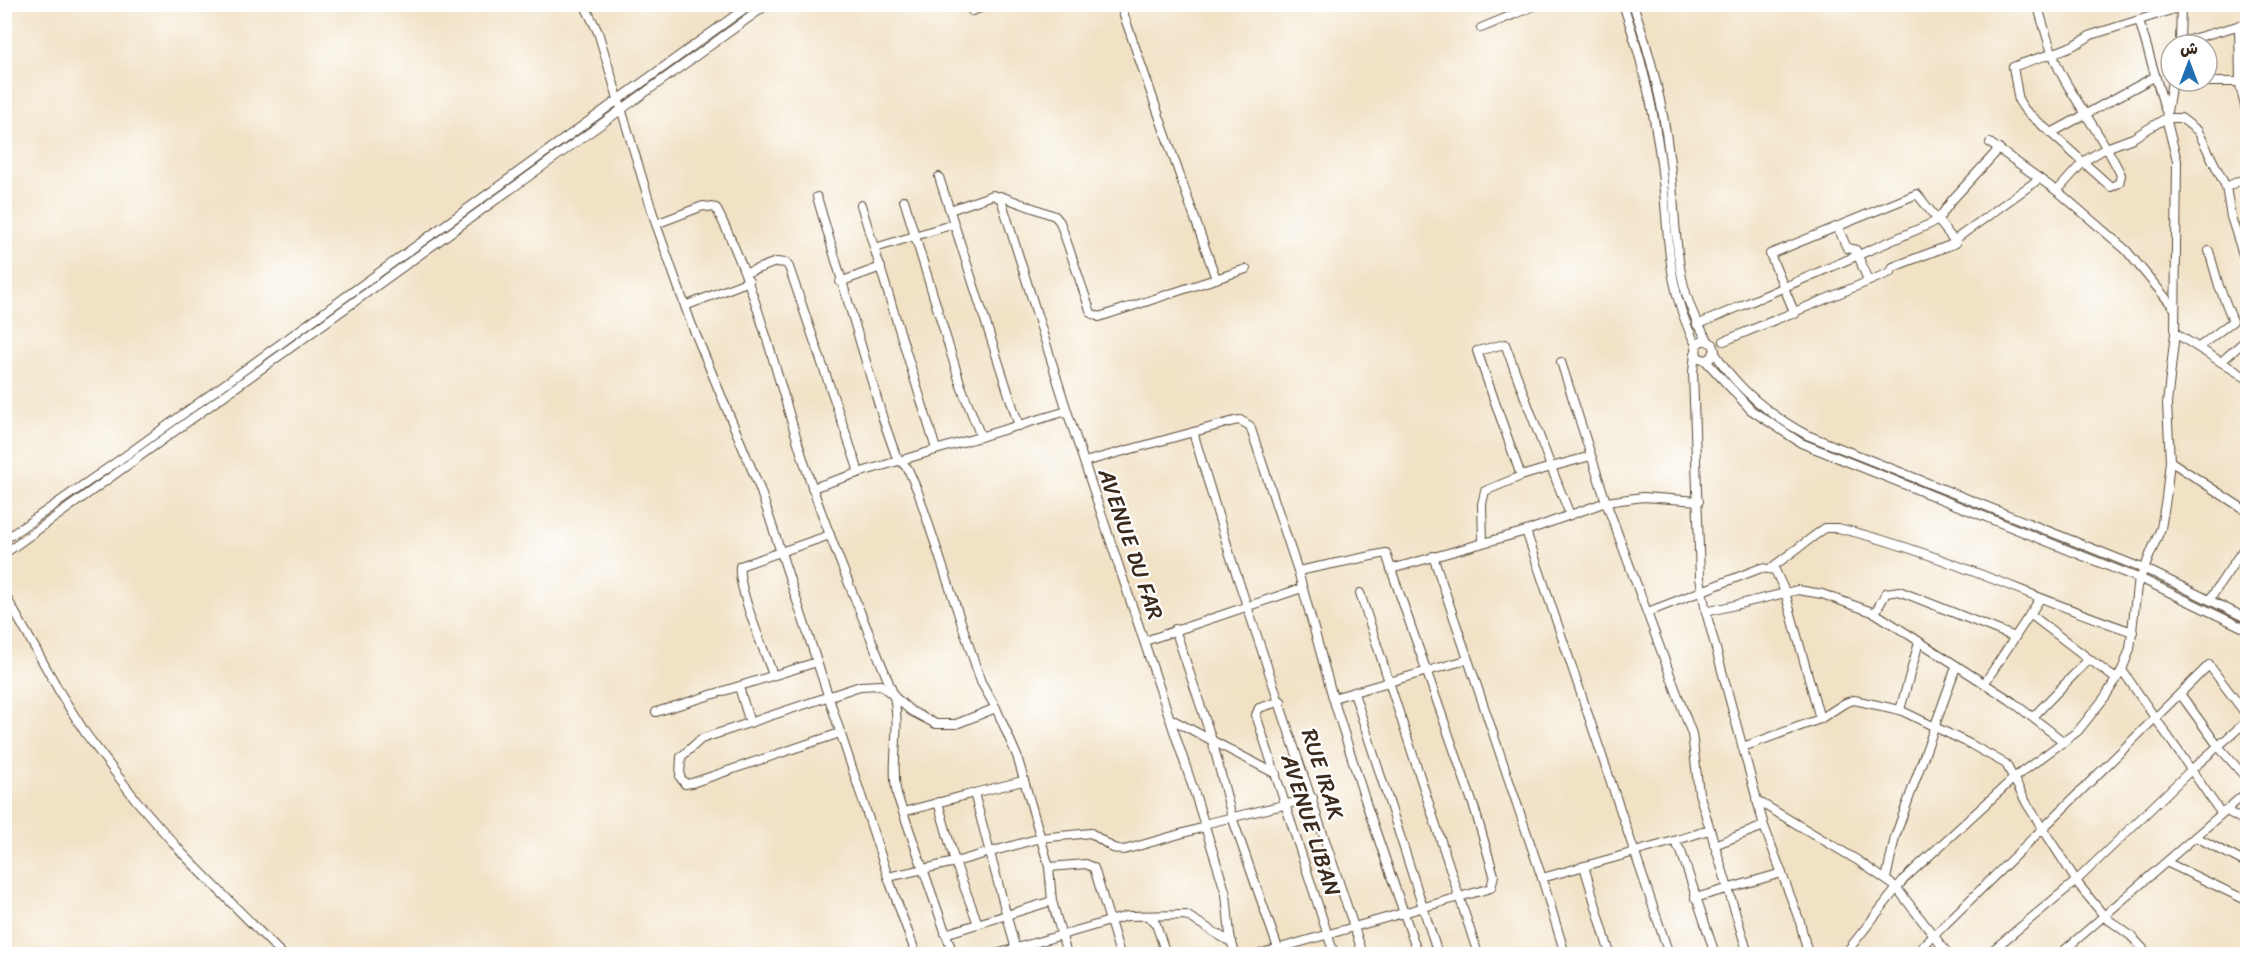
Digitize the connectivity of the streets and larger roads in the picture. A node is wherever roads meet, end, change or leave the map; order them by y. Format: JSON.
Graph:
{"nodes":[{"id":1,"x":584,"y":4,"type":"edge"},
{"id":2,"x":752,"y":4,"type":"edge"},
{"id":3,"x":768,"y":4,"type":"edge"},
{"id":4,"x":991,"y":4,"type":"edge"},
{"id":5,"x":1120,"y":4,"type":"edge"},
{"id":6,"x":1539,"y":4,"type":"edge"},
{"id":7,"x":1623,"y":4,"type":"edge"},
{"id":8,"x":1633,"y":4,"type":"edge"},
{"id":9,"x":2037,"y":4,"type":"edge"},
{"id":10,"x":2181,"y":6,"type":"edge"},
{"id":11,"x":972,"y":11,"type":"dead end"},
{"id":12,"x":2139,"y":20,"type":"junction"},
{"id":13,"x":2243,"y":24,"type":"edge"},
{"id":14,"x":1481,"y":28,"type":"dead end"},
{"id":15,"x":2181,"y":33,"type":"edge"},
{"id":16,"x":2214,"y":33,"type":"edge"},
{"id":17,"x":2053,"y":52,"type":"junction"},
{"id":18,"x":2154,"y":77,"type":"junction"},
{"id":19,"x":2219,"y":82,"type":"edge"},
{"id":20,"x":2244,"y":82,"type":"edge"},
{"id":21,"x":2170,"y":93,"type":"edge"},
{"id":22,"x":618,"y":99,"type":"junction"},
{"id":23,"x":622,"y":110,"type":"junction"},
{"id":24,"x":2085,"y":114,"type":"junction"},
{"id":25,"x":2166,"y":115,"type":"junction"},
{"id":26,"x":2247,"y":119,"type":"edge"},
{"id":27,"x":2052,"y":132,"type":"junction"},
{"id":28,"x":1990,"y":143,"type":"dead end"},
{"id":29,"x":2106,"y":148,"type":"junction"},
{"id":30,"x":1999,"y":149,"type":"junction"},
{"id":31,"x":2084,"y":161,"type":"junction"},
{"id":32,"x":939,"y":177,"type":"dead end"},
{"id":33,"x":2247,"y":177,"type":"edge"},
{"id":34,"x":2039,"y":179,"type":"junction"},
{"id":35,"x":2226,"y":187,"type":"junction"},
{"id":36,"x":2056,"y":191,"type":"junction"},
{"id":37,"x":1000,"y":196,"type":"junction"},
{"id":38,"x":817,"y":197,"type":"dead end"},
{"id":39,"x":904,"y":200,"type":"dead end"},
{"id":40,"x":861,"y":205,"type":"dead end"},
{"id":41,"x":950,"y":210,"type":"junction"},
{"id":42,"x":1937,"y":221,"type":"junction"},
{"id":43,"x":656,"y":224,"type":"junction"},
{"id":44,"x":954,"y":224,"type":"junction"},
{"id":45,"x":1838,"y":228,"type":"junction"},
{"id":46,"x":914,"y":235,"type":"junction"},
{"id":47,"x":1953,"y":241,"type":"junction"},
{"id":48,"x":875,"y":248,"type":"junction"},
{"id":49,"x":2209,"y":251,"type":"dead end"},
{"id":50,"x":1858,"y":255,"type":"junction"},
{"id":51,"x":880,"y":267,"type":"junction"},
{"id":52,"x":1245,"y":269,"type":"dead end"},
{"id":53,"x":2247,"y":270,"type":"edge"},
{"id":54,"x":747,"y":277,"type":"junction"},
{"id":55,"x":1216,"y":279,"type":"junction"},
{"id":56,"x":1868,"y":281,"type":"junction"},
{"id":57,"x":840,"y":282,"type":"junction"},
{"id":58,"x":1786,"y":287,"type":"junction"},
{"id":59,"x":685,"y":306,"type":"junction"},
{"id":60,"x":2175,"y":309,"type":"junction"},
{"id":61,"x":1795,"y":314,"type":"junction"},
{"id":62,"x":1697,"y":325,"type":"junction"},
{"id":63,"x":2175,"y":333,"type":"junction"},
{"id":64,"x":2247,"y":338,"type":"edge"},
{"id":65,"x":1713,"y":347,"type":"junction"},
{"id":66,"x":2199,"y":347,"type":"junction"},
{"id":67,"x":1695,"y":349,"type":"junction"},
{"id":68,"x":1704,"y":360,"type":"junction"},
{"id":69,"x":1561,"y":362,"type":"dead end"},
{"id":70,"x":2221,"y":362,"type":"junction"},
{"id":71,"x":2247,"y":379,"type":"edge"},
{"id":72,"x":1693,"y":381,"type":"junction"},
{"id":73,"x":1067,"y":411,"type":"junction"},
{"id":74,"x":1019,"y":426,"type":"junction"},
{"id":75,"x":1193,"y":432,"type":"junction"},
{"id":76,"x":981,"y":437,"type":"junction"},
{"id":77,"x":936,"y":449,"type":"junction"},
{"id":78,"x":1591,"y":456,"type":"junction"},
{"id":79,"x":902,"y":460,"type":"junction"},
{"id":80,"x":2170,"y":461,"type":"junction"},
{"id":81,"x":1084,"y":462,"type":"junction"},
{"id":82,"x":1551,"y":467,"type":"junction"},
{"id":83,"x":858,"y":473,"type":"junction"},
{"id":84,"x":1521,"y":476,"type":"junction"},
{"id":85,"x":812,"y":488,"type":"junction"},
{"id":86,"x":1699,"y":501,"type":"junction"},
{"id":87,"x":1606,"y":502,"type":"junction"},
{"id":88,"x":2247,"y":512,"type":"edge"},
{"id":89,"x":1570,"y":515,"type":"junction"},
{"id":90,"x":1526,"y":531,"type":"junction"},
{"id":91,"x":830,"y":535,"type":"junction"},
{"id":92,"x":4,"y":540,"type":"edge"},
{"id":93,"x":1483,"y":542,"type":"junction"},
{"id":94,"x":2247,"y":542,"type":"edge"},
{"id":95,"x":780,"y":552,"type":"junction"},
{"id":96,"x":4,"y":554,"type":"edge"},
{"id":97,"x":1433,"y":556,"type":"junction"},
{"id":98,"x":1772,"y":568,"type":"junction"},
{"id":99,"x":1391,"y":569,"type":"junction"},
{"id":100,"x":2144,"y":569,"type":"junction"},
{"id":101,"x":1298,"y":571,"type":"junction"},
{"id":102,"x":2140,"y":578,"type":"junction"},
{"id":103,"x":1302,"y":588,"type":"junction"},
{"id":104,"x":1702,"y":591,"type":"junction"},
{"id":105,"x":1785,"y":592,"type":"junction"},
{"id":106,"x":4,"y":593,"type":"edge"},
{"id":107,"x":1360,"y":593,"type":"dead end"},
{"id":108,"x":2040,"y":599,"type":"junction"},
{"id":109,"x":2210,"y":599,"type":"junction"},
{"id":110,"x":1247,"y":605,"type":"junction"},
{"id":111,"x":1648,"y":612,"type":"junction"},
{"id":112,"x":1706,"y":612,"type":"junction"},
{"id":113,"x":1875,"y":613,"type":"junction"},
{"id":114,"x":2030,"y":614,"type":"junction"},
{"id":115,"x":2247,"y":619,"type":"edge"},
{"id":116,"x":1175,"y":629,"type":"junction"},
{"id":117,"x":2247,"y":630,"type":"edge"},
{"id":118,"x":2133,"y":632,"type":"junction"},
{"id":119,"x":2015,"y":637,"type":"junction"},
{"id":120,"x":1145,"y":641,"type":"junction"},
{"id":121,"x":1919,"y":642,"type":"junction"},
{"id":122,"x":2089,"y":659,"type":"junction"},
{"id":123,"x":1466,"y":660,"type":"junction"},
{"id":124,"x":817,"y":662,"type":"junction"},
{"id":125,"x":1956,"y":667,"type":"junction"},
{"id":126,"x":2122,"y":670,"type":"junction"},
{"id":127,"x":1426,"y":672,"type":"junction"},
{"id":128,"x":773,"y":675,"type":"junction"},
{"id":129,"x":2116,"y":679,"type":"junction"},
{"id":130,"x":1390,"y":683,"type":"junction"},
{"id":131,"x":1984,"y":684,"type":"junction"},
{"id":132,"x":739,"y":687,"type":"junction"},
{"id":133,"x":892,"y":693,"type":"junction"},
{"id":134,"x":1354,"y":693,"type":"junction"},
{"id":135,"x":2181,"y":695,"type":"junction"},
{"id":136,"x":830,"y":696,"type":"junction"},
{"id":137,"x":1333,"y":698,"type":"junction"},
{"id":138,"x":1281,"y":702,"type":"junction"},
{"id":139,"x":996,"y":708,"type":"junction"},
{"id":140,"x":1900,"y":710,"type":"junction"},
{"id":141,"x":656,"y":712,"type":"dead end"},
{"id":142,"x":2033,"y":717,"type":"junction"},
{"id":143,"x":1171,"y":718,"type":"junction"},
{"id":144,"x":2154,"y":718,"type":"junction"},
{"id":145,"x":2247,"y":718,"type":"edge"},
{"id":146,"x":1820,"y":719,"type":"junction"},
{"id":147,"x":750,"y":723,"type":"junction"},
{"id":148,"x":1936,"y":728,"type":"junction"},
{"id":149,"x":840,"y":733,"type":"junction"},
{"id":150,"x":1212,"y":740,"type":"junction"},
{"id":151,"x":2064,"y":742,"type":"junction"},
{"id":152,"x":2218,"y":746,"type":"junction"},
{"id":153,"x":1743,"y":747,"type":"junction"},
{"id":154,"x":2192,"y":769,"type":"junction"},
{"id":155,"x":1276,"y":774,"type":"junction"},
{"id":156,"x":2015,"y":777,"type":"junction"},
{"id":157,"x":2247,"y":780,"type":"edge"},
{"id":158,"x":1023,"y":782,"type":"junction"},
{"id":159,"x":2247,"y":791,"type":"edge"},
{"id":160,"x":974,"y":793,"type":"junction"},
{"id":161,"x":1313,"y":798,"type":"junction"},
{"id":162,"x":1756,"y":800,"type":"junction"},
{"id":163,"x":938,"y":801,"type":"junction"},
{"id":164,"x":1285,"y":803,"type":"junction"},
{"id":165,"x":903,"y":812,"type":"junction"},
{"id":166,"x":2223,"y":812,"type":"junction"},
{"id":167,"x":1232,"y":817,"type":"junction"},
{"id":168,"x":2247,"y":823,"type":"edge"},
{"id":169,"x":1204,"y":824,"type":"junction"},
{"id":170,"x":1764,"y":826,"type":"junction"},
{"id":171,"x":1709,"y":830,"type":"junction"},
{"id":172,"x":2044,"y":830,"type":"junction"},
{"id":173,"x":2196,"y":837,"type":"junction"},
{"id":174,"x":1040,"y":838,"type":"junction"},
{"id":175,"x":1674,"y":841,"type":"junction"},
{"id":176,"x":1714,"y":845,"type":"junction"},
{"id":177,"x":991,"y":851,"type":"junction"},
{"id":178,"x":1636,"y":852,"type":"junction"},
{"id":179,"x":955,"y":862,"type":"junction"},
{"id":180,"x":2168,"y":863,"type":"junction"},
{"id":181,"x":2247,"y":864,"type":"edge"},
{"id":182,"x":1584,"y":866,"type":"junction"},
{"id":183,"x":1049,"y":867,"type":"junction"},
{"id":184,"x":923,"y":870,"type":"junction"},
{"id":185,"x":1782,"y":873,"type":"junction"},
{"id":186,"x":888,"y":877,"type":"junction"},
{"id":187,"x":1542,"y":878,"type":"junction"},
{"id":188,"x":1886,"y":879,"type":"junction"},
{"id":189,"x":2076,"y":881,"type":"junction"},
{"id":190,"x":1896,"y":887,"type":"junction"},
{"id":191,"x":1727,"y":890,"type":"junction"},
{"id":192,"x":1460,"y":896,"type":"junction"},
{"id":193,"x":1695,"y":898,"type":"junction"},
{"id":194,"x":1052,"y":901,"type":"junction"},
{"id":195,"x":2247,"y":901,"type":"edge"},
{"id":196,"x":1422,"y":906,"type":"junction"},
{"id":197,"x":1402,"y":913,"type":"junction"},
{"id":198,"x":1006,"y":915,"type":"junction"},
{"id":199,"x":1148,"y":916,"type":"junction"},
{"id":200,"x":2104,"y":917,"type":"junction"},
{"id":201,"x":1110,"y":920,"type":"junction"},
{"id":202,"x":978,"y":924,"type":"junction"},
{"id":203,"x":1354,"y":927,"type":"junction"},
{"id":204,"x":945,"y":934,"type":"junction"},
{"id":205,"x":1061,"y":934,"type":"junction"},
{"id":206,"x":1328,"y":935,"type":"junction"},
{"id":207,"x":1933,"y":938,"type":"junction"},
{"id":208,"x":1232,"y":943,"type":"junction"},
{"id":209,"x":1016,"y":952,"type":"edge"},
{"id":210,"x":1279,"y":952,"type":"edge"},
{"id":211,"x":282,"y":954,"type":"edge"},
{"id":212,"x":916,"y":954,"type":"edge"},
{"id":213,"x":953,"y":954,"type":"edge"},
{"id":214,"x":996,"y":954,"type":"edge"},
{"id":215,"x":1067,"y":954,"type":"edge"},
{"id":216,"x":1120,"y":954,"type":"edge"},
{"id":217,"x":1166,"y":954,"type":"edge"},
{"id":218,"x":1235,"y":954,"type":"edge"},
{"id":219,"x":1259,"y":954,"type":"edge"},
{"id":220,"x":1334,"y":954,"type":"edge"},
{"id":221,"x":1363,"y":954,"type":"edge"},
{"id":222,"x":1418,"y":954,"type":"edge"},
{"id":223,"x":1438,"y":954,"type":"edge"},
{"id":224,"x":1478,"y":954,"type":"edge"},
{"id":225,"x":1565,"y":954,"type":"edge"},
{"id":226,"x":1610,"y":954,"type":"edge"},
{"id":227,"x":1669,"y":954,"type":"edge"},
{"id":228,"x":1715,"y":954,"type":"edge"},
{"id":229,"x":1748,"y":954,"type":"edge"},
{"id":230,"x":1808,"y":954,"type":"edge"},
{"id":231,"x":1845,"y":954,"type":"edge"},
{"id":232,"x":1915,"y":954,"type":"edge"},
{"id":233,"x":1948,"y":954,"type":"edge"},
{"id":234,"x":1988,"y":954,"type":"edge"},
{"id":235,"x":2060,"y":954,"type":"edge"},
{"id":236,"x":2148,"y":954,"type":"edge"}],
"edges":[{"from":1,"to":22,"type":"street"},
{"from":2,"to":22,"type":"street"},
{"from":3,"to":23,"type":"street"},
{"from":4,"to":11,"type":"street"},
{"from":5,"to":55,"type":"street"},
{"from":6,"to":14,"type":"street"},
{"from":7,"to":67,"type":"street"},
{"from":8,"to":62,"type":"street"},
{"from":9,"to":17,"type":"street"},
{"from":10,"to":12,"type":"street"},
{"from":10,"to":15,"type":"street"},
{"from":12,"to":17,"type":"street"},
{"from":12,"to":18,"type":"street"},
{"from":13,"to":16,"type":"street"},
{"from":13,"to":20,"type":"street"},
{"from":17,"to":24,"type":"street"},
{"from":17,"to":27,"type":"street"},
{"from":18,"to":24,"type":"street"},
{"from":18,"to":25,"type":"street"},
{"from":19,"to":20,"type":"street"},
{"from":20,"to":26,"type":"street"},
{"from":21,"to":25,"type":"street"},
{"from":22,"to":23,"type":"street"},
{"from":22,"to":92,"type":"street"},
{"from":23,"to":43,"type":"street"},
{"from":23,"to":96,"type":"street"},
{"from":24,"to":27,"type":"street"},
{"from":24,"to":29,"type":"street"},
{"from":25,"to":29,"type":"street"},
{"from":25,"to":35,"type":"street"},
{"from":25,"to":60,"type":"street"},
{"from":27,"to":31,"type":"street"},
{"from":28,"to":30,"type":"street"},
{"from":29,"to":31,"type":"street"},
{"from":29,"to":31,"type":"street"},
{"from":30,"to":34,"type":"street"},
{"from":30,"to":42,"type":"street"},
{"from":31,"to":36,"type":"street"},
{"from":32,"to":41,"type":"street"},
{"from":33,"to":35,"type":"street"},
{"from":34,"to":36,"type":"street"},
{"from":34,"to":47,"type":"street"},
{"from":35,"to":53,"type":"street"},
{"from":36,"to":60,"type":"street"},
{"from":37,"to":41,"type":"street"},
{"from":37,"to":55,"type":"street"},
{"from":37,"to":73,"type":"street","name":"AVENUE DU FAR"},
{"from":38,"to":57,"type":"street"},
{"from":39,"to":46,"type":"street"},
{"from":40,"to":48,"type":"street"},
{"from":41,"to":44,"type":"street"},
{"from":42,"to":45,"type":"street"},
{"from":42,"to":47,"type":"street"},
{"from":42,"to":50,"type":"street"},
{"from":43,"to":54,"type":"street"},
{"from":43,"to":59,"type":"street"},
{"from":44,"to":46,"type":"street"},
{"from":44,"to":74,"type":"street"},
{"from":45,"to":50,"type":"street"},
{"from":45,"to":58,"type":"street"},
{"from":46,"to":48,"type":"street"},
{"from":46,"to":76,"type":"street"},
{"from":47,"to":56,"type":"street"},
{"from":48,"to":51,"type":"street"},
{"from":49,"to":66,"type":"street"},
{"from":50,"to":56,"type":"street"},
{"from":50,"to":58,"type":"street"},
{"from":51,"to":57,"type":"street"},
{"from":51,"to":77,"type":"street"},
{"from":52,"to":55,"type":"street"},
{"from":54,"to":59,"type":"street"},
{"from":54,"to":83,"type":"street"},
{"from":54,"to":85,"type":"street"},
{"from":56,"to":61,"type":"street"},
{"from":57,"to":79,"type":"street"},
{"from":58,"to":61,"type":"street"},
{"from":58,"to":62,"type":"street"},
{"from":59,"to":95,"type":"street"},
{"from":60,"to":63,"type":"street"},
{"from":61,"to":65,"type":"street"},
{"from":62,"to":65,"type":"street"},
{"from":63,"to":66,"type":"street"},
{"from":63,"to":80,"type":"street"},
{"from":64,"to":70,"type":"street"},
{"from":65,"to":67,"type":"street"},
{"from":65,"to":68,"type":"street"},
{"from":65,"to":100,"type":"street"},
{"from":66,"to":70,"type":"street"},
{"from":67,"to":68,"type":"street"},
{"from":67,"to":72,"type":"street"},
{"from":68,"to":72,"type":"street"},
{"from":68,"to":102,"type":"street"},
{"from":69,"to":78,"type":"street"},
{"from":70,"to":71,"type":"street"},
{"from":72,"to":86,"type":"street"},
{"from":73,"to":74,"type":"street"},
{"from":73,"to":81,"type":"street","name":"AVENUE DU FAR"},
{"from":74,"to":76,"type":"street"},
{"from":75,"to":81,"type":"street"},
{"from":75,"to":101,"type":"street"},
{"from":75,"to":110,"type":"street","name":"RUE IRAK"},
{"from":76,"to":77,"type":"street"},
{"from":77,"to":79,"type":"street"},
{"from":78,"to":82,"type":"street"},
{"from":78,"to":87,"type":"street"},
{"from":79,"to":83,"type":"street"},
{"from":79,"to":139,"type":"street"},
{"from":80,"to":88,"type":"street"},
{"from":80,"to":100,"type":"street"},
{"from":81,"to":120,"type":"street","name":"AVENUE DU FAR"},
{"from":82,"to":84,"type":"street"},
{"from":82,"to":84,"type":"street"},
{"from":82,"to":89,"type":"street"},
{"from":83,"to":85,"type":"street"},
{"from":84,"to":93,"type":"street"},
{"from":85,"to":91,"type":"street"},
{"from":86,"to":87,"type":"street"},
{"from":86,"to":104,"type":"street"},
{"from":87,"to":89,"type":"street"},
{"from":87,"to":111,"type":"street"},
{"from":89,"to":90,"type":"street"},
{"from":90,"to":93,"type":"street"},
{"from":90,"to":178,"type":"street"},
{"from":91,"to":95,"type":"street"},
{"from":91,"to":133,"type":"street"},
{"from":93,"to":97,"type":"street"},
{"from":94,"to":109,"type":"street"},
{"from":95,"to":124,"type":"street"},
{"from":95,"to":128,"type":"street"},
{"from":97,"to":99,"type":"street"},
{"from":97,"to":123,"type":"street"},
{"from":98,"to":104,"type":"street"},
{"from":98,"to":105,"type":"street"},
{"from":98,"to":108,"type":"street"},
{"from":99,"to":101,"type":"street"},
{"from":99,"to":127,"type":"street"},
{"from":100,"to":102,"type":"street"},
{"from":100,"to":109,"type":"street"},
{"from":101,"to":103,"type":"street"},
{"from":102,"to":117,"type":"street"},
{"from":102,"to":118,"type":"street"},
{"from":103,"to":110,"type":"street"},
{"from":103,"to":137,"type":"street"},
{"from":104,"to":111,"type":"street"},
{"from":104,"to":112,"type":"street"},
{"from":105,"to":112,"type":"street"},
{"from":105,"to":113,"type":"street"},
{"from":105,"to":146,"type":"street"},
{"from":106,"to":211,"type":"street"},
{"from":107,"to":130,"type":"street"},
{"from":108,"to":114,"type":"street"},
{"from":108,"to":118,"type":"street"},
{"from":109,"to":115,"type":"street"},
{"from":110,"to":116,"type":"street"},
{"from":110,"to":138,"type":"street","name":"RUE IRAK"},
{"from":111,"to":171,"type":"street"},
{"from":112,"to":153,"type":"street"},
{"from":113,"to":119,"type":"street"},
{"from":113,"to":121,"type":"street"},
{"from":114,"to":119,"type":"street"},
{"from":114,"to":122,"type":"street"},
{"from":116,"to":120,"type":"street"},
{"from":116,"to":150,"type":"street"},
{"from":118,"to":126,"type":"street"},
{"from":119,"to":131,"type":"street"},
{"from":120,"to":143,"type":"street","name":"AVENUE DU FAR"},
{"from":121,"to":125,"type":"street"},
{"from":121,"to":140,"type":"street"},
{"from":122,"to":129,"type":"street"},
{"from":122,"to":142,"type":"street"},
{"from":123,"to":127,"type":"street"},
{"from":123,"to":187,"type":"street"},
{"from":124,"to":128,"type":"street"},
{"from":124,"to":136,"type":"street"},
{"from":125,"to":131,"type":"street"},
{"from":125,"to":148,"type":"street"},
{"from":126,"to":129,"type":"street"},
{"from":126,"to":144,"type":"street"},
{"from":127,"to":130,"type":"street"},
{"from":127,"to":192,"type":"street"},
{"from":128,"to":132,"type":"street"},
{"from":129,"to":151,"type":"street"},
{"from":130,"to":134,"type":"street"},
{"from":130,"to":192,"type":"street"},
{"from":131,"to":142,"type":"street"},
{"from":132,"to":141,"type":"street"},
{"from":132,"to":147,"type":"street"},
{"from":133,"to":136,"type":"street"},
{"from":133,"to":139,"type":"street"},
{"from":133,"to":165,"type":"street"},
{"from":134,"to":137,"type":"street"},
{"from":134,"to":196,"type":"street"},
{"from":135,"to":144,"type":"street"},
{"from":135,"to":145,"type":"street"},
{"from":135,"to":152,"type":"street"},
{"from":136,"to":147,"type":"street"},
{"from":136,"to":149,"type":"street"},
{"from":137,"to":197,"type":"street"},
{"from":138,"to":155,"type":"street","name":"AVENUE LIBAN"},
{"from":138,"to":161,"type":"street","name":"RUE IRAK"},
{"from":139,"to":158,"type":"street"},
{"from":140,"to":146,"type":"street"},
{"from":140,"to":148,"type":"street"},
{"from":142,"to":151,"type":"street"},
{"from":143,"to":150,"type":"street"},
{"from":143,"to":169,"type":"street","name":"AVENUE DU FAR"},
{"from":144,"to":154,"type":"street"},
{"from":144,"to":172,"type":"street"},
{"from":145,"to":152,"type":"street"},
{"from":146,"to":153,"type":"street"},
{"from":147,"to":149,"type":"street"},
{"from":148,"to":156,"type":"street"},
{"from":148,"to":188,"type":"street"},
{"from":149,"to":186,"type":"street"},
{"from":150,"to":155,"type":"street"},
{"from":150,"to":167,"type":"street"},
{"from":151,"to":156,"type":"street"},
{"from":152,"to":154,"type":"street"},
{"from":152,"to":157,"type":"street"},
{"from":153,"to":162,"type":"street"},
{"from":154,"to":166,"type":"street"},
{"from":154,"to":189,"type":"street"},
{"from":155,"to":164,"type":"street","name":"AVENUE LIBAN"},
{"from":156,"to":172,"type":"street"},
{"from":156,"to":190,"type":"street"},
{"from":158,"to":160,"type":"street"},
{"from":158,"to":174,"type":"street"},
{"from":159,"to":166,"type":"street"},
{"from":160,"to":163,"type":"street"},
{"from":160,"to":177,"type":"street"},
{"from":161,"to":164,"type":"street"},
{"from":161,"to":203,"type":"street","name":"RUE IRAK"},
{"from":162,"to":170,"type":"street"},
{"from":162,"to":188,"type":"street"},
{"from":163,"to":165,"type":"street"},
{"from":163,"to":179,"type":"street"},
{"from":164,"to":167,"type":"street"},
{"from":164,"to":206,"type":"street","name":"AVENUE LIBAN"},
{"from":165,"to":184,"type":"street"},
{"from":166,"to":168,"type":"street"},
{"from":166,"to":173,"type":"street"},
{"from":167,"to":169,"type":"street"},
{"from":167,"to":210,"type":"street"},
{"from":169,"to":174,"type":"street"},
{"from":169,"to":208,"type":"street","name":"AVENUE DU FAR"},
{"from":170,"to":176,"type":"street"},
{"from":170,"to":185,"type":"street"},
{"from":171,"to":175,"type":"street"},
{"from":171,"to":176,"type":"street"},
{"from":172,"to":189,"type":"street"},
{"from":172,"to":207,"type":"street"},
{"from":173,"to":180,"type":"street"},
{"from":173,"to":181,"type":"street"},
{"from":174,"to":177,"type":"street"},
{"from":174,"to":183,"type":"street"},
{"from":175,"to":178,"type":"street"},
{"from":175,"to":193,"type":"street"},
{"from":176,"to":191,"type":"street"},
{"from":177,"to":179,"type":"street"},
{"from":177,"to":198,"type":"street"},
{"from":178,"to":182,"type":"street"},
{"from":178,"to":227,"type":"street"},
{"from":179,"to":184,"type":"street"},
{"from":179,"to":202,"type":"street"},
{"from":180,"to":195,"type":"street"},
{"from":180,"to":200,"type":"street"},
{"from":182,"to":187,"type":"street"},
{"from":182,"to":226,"type":"street"},
{"from":183,"to":194,"type":"street"},
{"from":183,"to":201,"type":"street"},
{"from":184,"to":186,"type":"street"},
{"from":184,"to":204,"type":"street"},
{"from":185,"to":191,"type":"street"},
{"from":185,"to":230,"type":"street"},
{"from":186,"to":212,"type":"street"},
{"from":187,"to":225,"type":"street"},
{"from":188,"to":190,"type":"street"},
{"from":189,"to":200,"type":"street"},
{"from":189,"to":234,"type":"street"},
{"from":190,"to":207,"type":"street"},
{"from":190,"to":231,"type":"street"},
{"from":191,"to":193,"type":"street"},
{"from":191,"to":229,"type":"street"},
{"from":192,"to":196,"type":"street"},
{"from":192,"to":224,"type":"street"},
{"from":193,"to":228,"type":"street"},
{"from":194,"to":198,"type":"street"},
{"from":194,"to":205,"type":"street"},
{"from":196,"to":197,"type":"street"},
{"from":196,"to":223,"type":"street"},
{"from":197,"to":203,"type":"street"},
{"from":197,"to":222,"type":"street"},
{"from":198,"to":202,"type":"street"},
{"from":198,"to":209,"type":"street"},
{"from":199,"to":201,"type":"street"},
{"from":199,"to":208,"type":"street"},
{"from":199,"to":217,"type":"street"},
{"from":200,"to":235,"type":"street"},
{"from":200,"to":236,"type":"street"},
{"from":201,"to":205,"type":"street"},
{"from":201,"to":216,"type":"street"},
{"from":202,"to":204,"type":"street"},
{"from":203,"to":206,"type":"street"},
{"from":203,"to":221,"type":"street","name":"RUE IRAK"},
{"from":204,"to":213,"type":"street"},
{"from":205,"to":209,"type":"street"},
{"from":205,"to":215,"type":"street"},
{"from":206,"to":210,"type":"street"},
{"from":206,"to":220,"type":"street","name":"AVENUE LIBAN"},
{"from":207,"to":232,"type":"street"},
{"from":207,"to":233,"type":"street"},
{"from":208,"to":218,"type":"street","name":"AVENUE DU FAR"},
{"from":209,"to":214,"type":"street"},
{"from":210,"to":219,"type":"street"}]}
